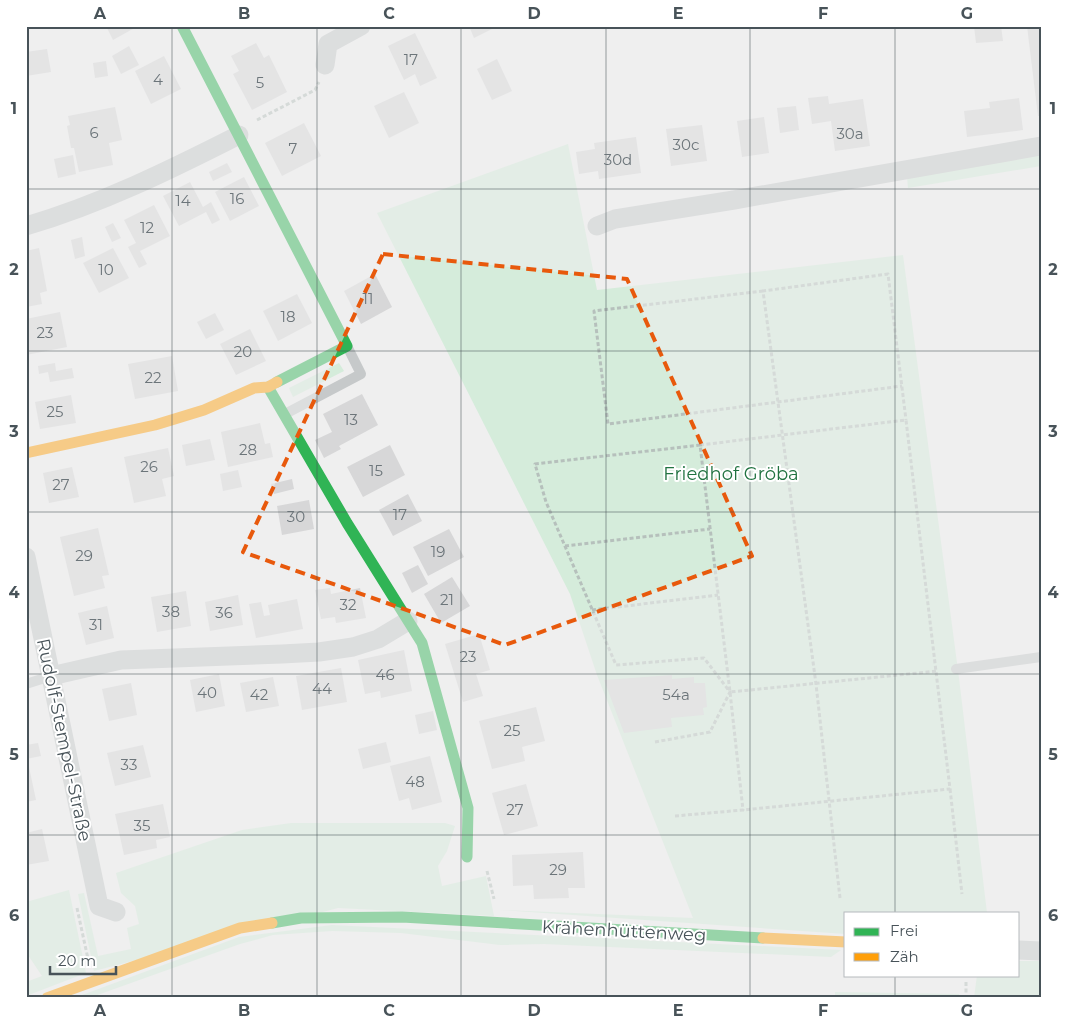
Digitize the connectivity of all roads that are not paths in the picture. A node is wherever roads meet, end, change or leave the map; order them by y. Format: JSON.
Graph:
{"nodes":[{"id":1,"x":182,"y":26,"type":"edge"},
{"id":2,"x":361,"y":26,"type":"edge"},
{"id":3,"x":325,"y":65,"type":"road end"},
{"id":4,"x":238,"y":133,"type":"junction"},
{"id":5,"x":1041,"y":146,"type":"edge"},
{"id":6,"x":26,"y":226,"type":"edge"},
{"id":7,"x":597,"y":226,"type":"dead end"},
{"id":8,"x":347,"y":346,"type":"junction"},
{"id":9,"x":268,"y":387,"type":"junction"},
{"id":10,"x":284,"y":415,"type":"junction"},
{"id":11,"x":26,"y":453,"type":"edge"},
{"id":12,"x":26,"y":557,"type":"edge"},
{"id":13,"x":408,"y":621,"type":"junction"},
{"id":14,"x":1041,"y":657,"type":"edge"},
{"id":15,"x":956,"y":669,"type":"road end"},
{"id":16,"x":51,"y":676,"type":"junction"},
{"id":17,"x":26,"y":684,"type":"edge"},
{"id":18,"x":467,"y":857,"type":"road end"},
{"id":19,"x":116,"y":912,"type":"dead end"},
{"id":20,"x":844,"y":942,"type":"edge"},
{"id":21,"x":1020,"y":950,"type":"edge"},
{"id":22,"x":1041,"y":952,"type":"edge"},
{"id":23,"x":47,"y":998,"type":"edge"}],
"edges":[{"from":1,"to":4,"type":"street"},
{"from":2,"to":3,"type":"street"},
{"from":4,"to":6,"type":"street"},
{"from":4,"to":8,"type":"street"},
{"from":5,"to":7,"type":"street"},
{"from":8,"to":9,"type":"street"},
{"from":8,"to":10,"type":"lane"},
{"from":9,"to":10,"type":"street"},
{"from":9,"to":11,"type":"street"},
{"from":10,"to":13,"type":"street"},
{"from":12,"to":16,"type":"street","name":"Rudolf-Stempel-Straße"},
{"from":13,"to":16,"type":"street"},
{"from":13,"to":18,"type":"street"},
{"from":14,"to":15,"type":"lane"},
{"from":16,"to":17,"type":"lane"},
{"from":16,"to":19,"type":"street","name":"Rudolf-Stempel-Straße"},
{"from":20,"to":23,"type":"street","name":"Krähenhüttenweg"},
{"from":21,"to":22,"type":"street"}]}
